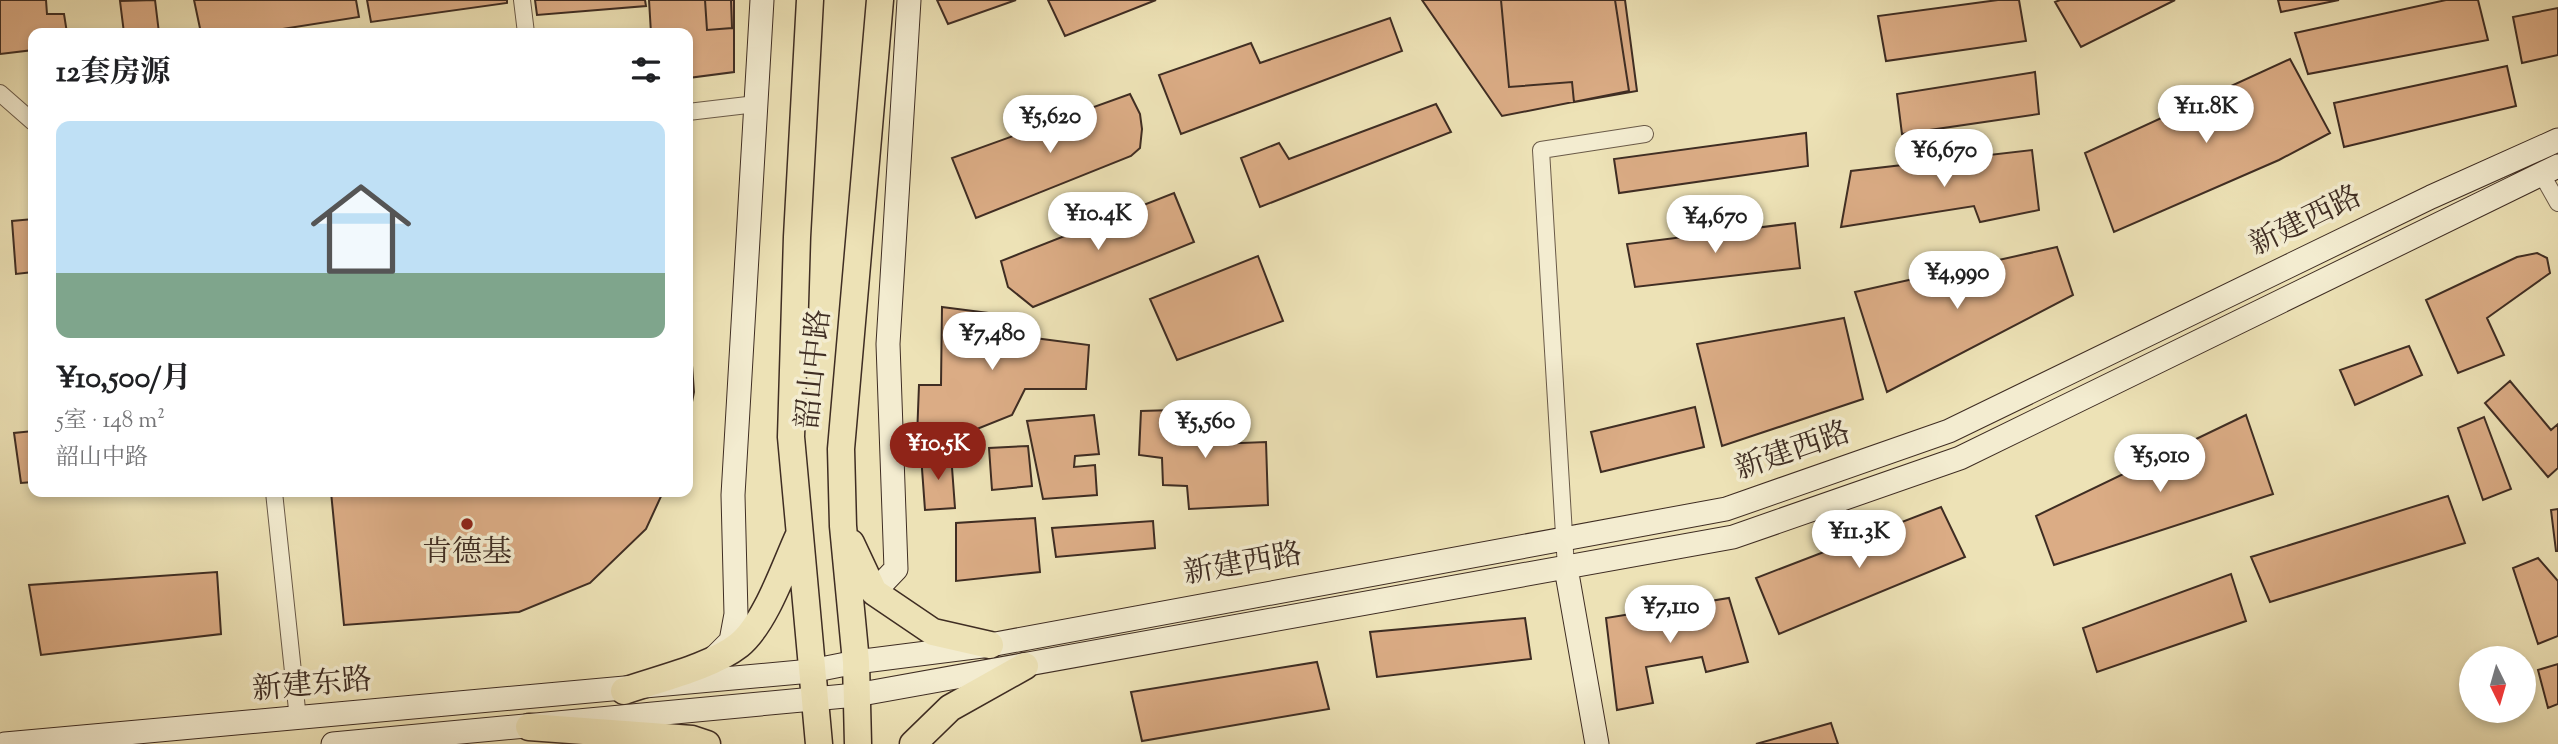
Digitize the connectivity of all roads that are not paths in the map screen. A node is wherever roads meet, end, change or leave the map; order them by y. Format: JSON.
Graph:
{"nodes":[{"id":1,"x":522,"y":0,"type":"edge"},
{"id":2,"x":762,"y":0,"type":"edge"},
{"id":3,"x":810,"y":0,"type":"edge"},
{"id":4,"x":880,"y":0,"type":"edge"},
{"id":5,"x":909,"y":0,"type":"edge"},
{"id":6,"x":525,"y":28,"type":"edge"},
{"id":7,"x":0,"y":93,"type":"edge"},
{"id":8,"x":756,"y":104,"type":"junction"},
{"id":9,"x":693,"y":111,"type":"edge"},
{"id":10,"x":28,"y":118,"type":"edge"},
{"id":11,"x":1645,"y":134,"type":"dead end"},
{"id":12,"x":2558,"y":140,"type":"edge"},
{"id":13,"x":2550,"y":170,"type":"edge"},
{"id":14,"x":2558,"y":203,"type":"edge"},
{"id":15,"x":275,"y":497,"type":"edge"},
{"id":16,"x":843,"y":526,"type":"junction"},
{"id":17,"x":799,"y":536,"type":"junction"},
{"id":18,"x":1564,"y":538,"type":"junction"},
{"id":19,"x":1566,"y":568,"type":"junction"},
{"id":20,"x":874,"y":592,"type":"junction"},
{"id":21,"x":990,"y":645,"type":"junction"},
{"id":22,"x":713,"y":659,"type":"junction"},
{"id":23,"x":856,"y":662,"type":"junction"},
{"id":24,"x":1025,"y":666,"type":"junction"},
{"id":25,"x":811,"y":671,"type":"junction"},
{"id":26,"x":624,"y":691,"type":"junction"},
{"id":27,"x":856,"y":695,"type":"junction"},
{"id":28,"x":815,"y":701,"type":"junction"},
{"id":29,"x":298,"y":719,"type":"junction"},
{"id":30,"x":529,"y":727,"type":"junction"},
{"id":31,"x":5,"y":744,"type":"edge"},
{"id":32,"x":333,"y":744,"type":"edge"},
{"id":33,"x":707,"y":744,"type":"edge"},
{"id":34,"x":818,"y":744,"type":"edge"},
{"id":35,"x":859,"y":744,"type":"edge"},
{"id":36,"x":914,"y":744,"type":"edge"},
{"id":37,"x":1597,"y":744,"type":"edge"}],
"edges":[{"from":1,"to":6,"type":"street"},
{"from":2,"to":8,"type":"main road"},
{"from":3,"to":17,"type":"main road","name":"韶山中路"},
{"from":4,"to":16,"type":"main road","name":"韶山中路"},
{"from":5,"to":20,"type":"main road"},
{"from":7,"to":10,"type":"street"},
{"from":8,"to":9,"type":"street"},
{"from":8,"to":22,"type":"main road"},
{"from":11,"to":18,"type":"street"},
{"from":12,"to":18,"type":"main road","name":"新建西路"},
{"from":13,"to":14,"type":"street"},
{"from":13,"to":19,"type":"main road","name":"新建西路"},
{"from":15,"to":29,"type":"street"},
{"from":16,"to":20,"type":"main road"},
{"from":16,"to":23,"type":"main road","name":"韶山中路"},
{"from":17,"to":22,"type":"main road"},
{"from":17,"to":25,"type":"main road","name":"韶山中路"},
{"from":18,"to":19,"type":"street"},
{"from":18,"to":21,"type":"main road","name":"新建西路"},
{"from":19,"to":24,"type":"main road","name":"新建西路"},
{"from":19,"to":37,"type":"main road"},
{"from":20,"to":21,"type":"main road"},
{"from":21,"to":23,"type":"main road","name":"新建西路"},
{"from":22,"to":26,"type":"main road"},
{"from":23,"to":25,"type":"main road","name":"新建西路"},
{"from":23,"to":27,"type":"main road","name":"韶山中路"},
{"from":24,"to":27,"type":"main road","name":"新建西路"},
{"from":24,"to":36,"type":"main road"},
{"from":25,"to":26,"type":"main road","name":"新建东路"},
{"from":25,"to":28,"type":"main road","name":"韶山中路"},
{"from":26,"to":29,"type":"main road","name":"新建东路"},
{"from":27,"to":28,"type":"main road","name":"新建西路"},
{"from":27,"to":35,"type":"main road","name":"韶山中路"},
{"from":28,"to":30,"type":"main road","name":"新建东路"},
{"from":28,"to":34,"type":"main road","name":"韶山中路"},
{"from":29,"to":31,"type":"main road","name":"新建东路"},
{"from":30,"to":32,"type":"main road","name":"新建东路"},
{"from":30,"to":33,"type":"main road"}]}
